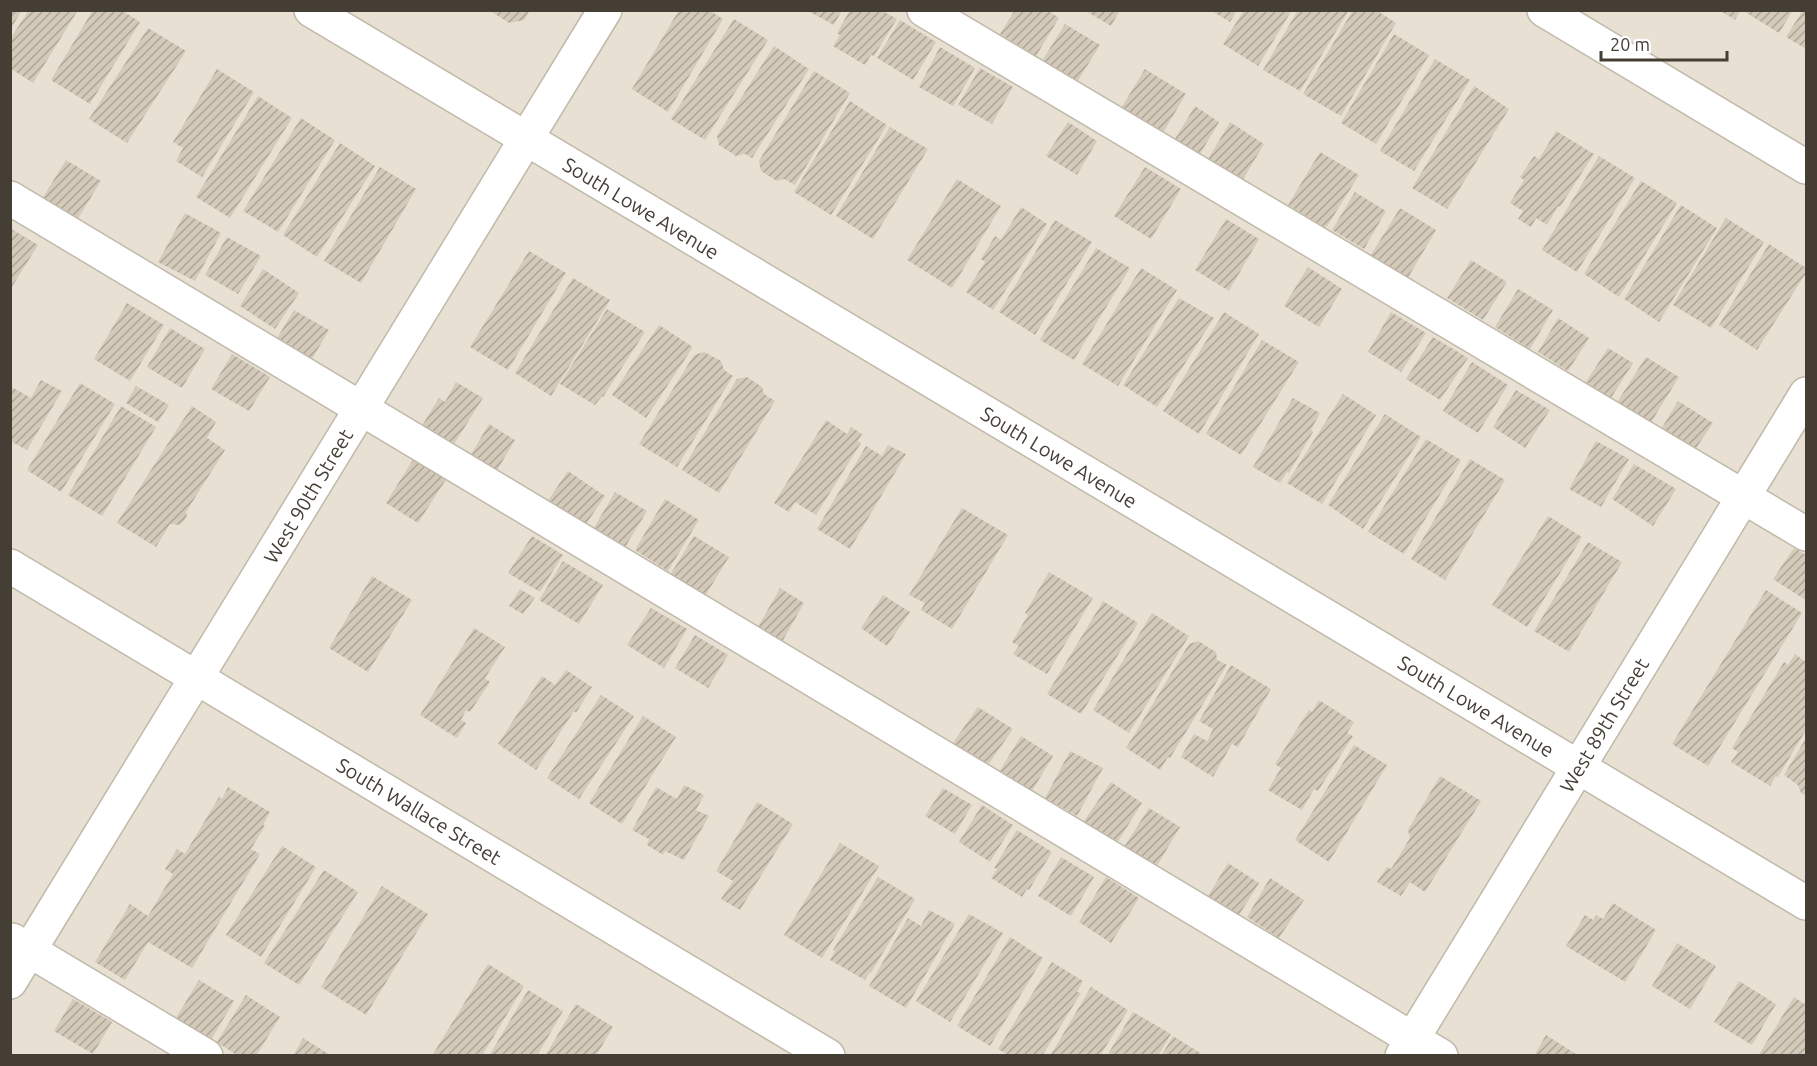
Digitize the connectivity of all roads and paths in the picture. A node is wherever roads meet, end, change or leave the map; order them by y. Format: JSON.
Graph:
{"nodes":[{"id":1,"x":311,"y":10,"type":"edge"},
{"id":2,"x":605,"y":10,"type":"edge"},
{"id":3,"x":924,"y":10,"type":"edge"},
{"id":4,"x":1544,"y":10,"type":"edge"},
{"id":5,"x":526,"y":140,"type":"junction"},
{"id":6,"x":1806,"y":167,"type":"edge"},
{"id":7,"x":10,"y":198,"type":"edge"},
{"id":8,"x":1806,"y":394,"type":"edge"},
{"id":9,"x":362,"y":408,"type":"junction"},
{"id":10,"x":1744,"y":496,"type":"junction"},
{"id":11,"x":1806,"y":534,"type":"edge"},
{"id":12,"x":10,"y":566,"type":"edge"},
{"id":13,"x":196,"y":678,"type":"junction"},
{"id":14,"x":1579,"y":767,"type":"junction"},
{"id":15,"x":1806,"y":903,"type":"edge"},
{"id":16,"x":20,"y":945,"type":"edge"},
{"id":17,"x":10,"y":982,"type":"edge"},
{"id":18,"x":1407,"y":1047,"type":"edge"},
{"id":19,"x":206,"y":1056,"type":"edge"},
{"id":20,"x":828,"y":1056,"type":"edge"},
{"id":21,"x":1442,"y":1056,"type":"edge"}],
"edges":[{"from":1,"to":5,"type":"street","name":"South Lowe Avenue"},
{"from":2,"to":5,"type":"street","name":"West 90th Street"},
{"from":3,"to":10,"type":"street"},
{"from":4,"to":6,"type":"street"},
{"from":5,"to":9,"type":"street","name":"West 90th Street"},
{"from":5,"to":14,"type":"street","name":"South Lowe Avenue"},
{"from":7,"to":9,"type":"street"},
{"from":8,"to":10,"type":"street","name":"West 89th Street"},
{"from":9,"to":13,"type":"street","name":"West 90th Street"},
{"from":9,"to":18,"type":"street"},
{"from":10,"to":11,"type":"street"},
{"from":10,"to":14,"type":"street","name":"West 89th Street"},
{"from":12,"to":13,"type":"street","name":"South Wallace Street"},
{"from":13,"to":16,"type":"street","name":"West 90th Street"},
{"from":13,"to":20,"type":"street","name":"South Wallace Street"},
{"from":14,"to":15,"type":"street","name":"South Lowe Avenue"},
{"from":14,"to":18,"type":"street","name":"West 89th Street"},
{"from":16,"to":17,"type":"street","name":"West 90th Street"},
{"from":16,"to":19,"type":"street"},
{"from":18,"to":21,"type":"street"}]}
